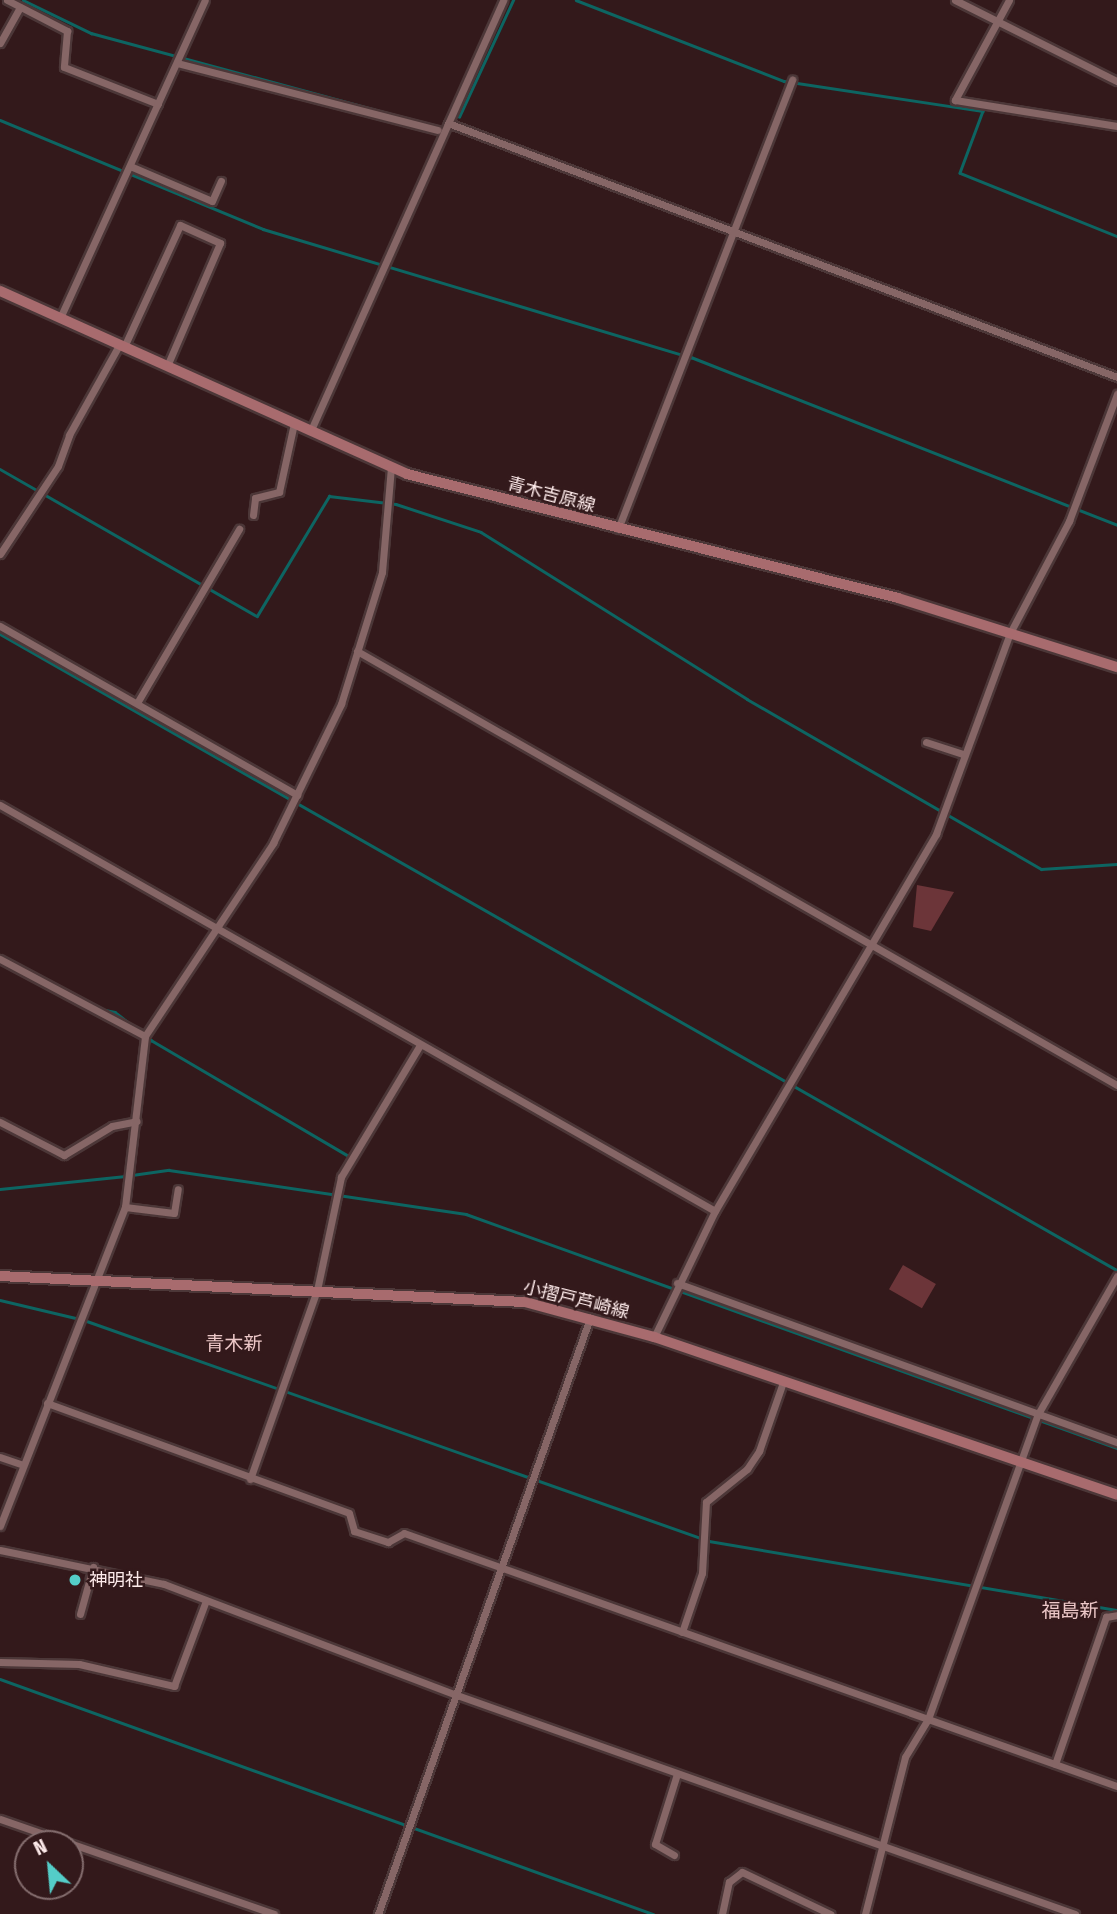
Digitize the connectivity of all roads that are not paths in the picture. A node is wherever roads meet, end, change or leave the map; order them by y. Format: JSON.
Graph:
{"nodes":[{"id":1,"x":7,"y":0,"type":"edge"},
{"id":2,"x":205,"y":0,"type":"edge"},
{"id":3,"x":503,"y":0,"type":"edge"},
{"id":4,"x":955,"y":0,"type":"edge"},
{"id":5,"x":1009,"y":0,"type":"edge"},
{"id":6,"x":20,"y":7,"type":"junction"},
{"id":7,"x":997,"y":21,"type":"junction"},
{"id":8,"x":0,"y":43,"type":"edge"},
{"id":9,"x":177,"y":63,"type":"junction"},
{"id":10,"x":792,"y":80,"type":"dead end"},
{"id":11,"x":1117,"y":81,"type":"edge"},
{"id":12,"x":158,"y":104,"type":"junction"},
{"id":13,"x":448,"y":123,"type":"junction"},
{"id":14,"x":1117,"y":126,"type":"edge"},
{"id":15,"x":438,"y":130,"type":"dead end"},
{"id":16,"x":130,"y":166,"type":"junction"},
{"id":17,"x":221,"y":181,"type":"dead end"},
{"id":18,"x":733,"y":233,"type":"junction"},
{"id":19,"x":0,"y":291,"type":"edge"},
{"id":20,"x":60,"y":318,"type":"junction"},
{"id":21,"x":121,"y":346,"type":"junction"},
{"id":22,"x":167,"y":366,"type":"junction"},
{"id":23,"x":1117,"y":377,"type":"edge"},
{"id":24,"x":1117,"y":394,"type":"edge"},
{"id":25,"x":294,"y":423,"type":"junction"},
{"id":26,"x":312,"y":430,"type":"junction"},
{"id":27,"x":391,"y":468,"type":"junction"},
{"id":28,"x":253,"y":515,"type":"dead end"},
{"id":29,"x":239,"y":529,"type":"dead end"},
{"id":30,"x":618,"y":529,"type":"junction"},
{"id":31,"x":0,"y":554,"type":"edge"},
{"id":32,"x":0,"y":626,"type":"edge"},
{"id":33,"x":1010,"y":633,"type":"junction"},
{"id":34,"x":357,"y":651,"type":"junction"},
{"id":35,"x":1117,"y":667,"type":"edge"},
{"id":36,"x":137,"y":703,"type":"junction"},
{"id":37,"x":926,"y":742,"type":"dead end"},
{"id":38,"x":964,"y":754,"type":"junction"},
{"id":39,"x":297,"y":795,"type":"junction"},
{"id":40,"x":0,"y":805,"type":"edge"},
{"id":41,"x":216,"y":927,"type":"junction"},
{"id":42,"x":869,"y":943,"type":"junction"},
{"id":43,"x":0,"y":959,"type":"edge"},
{"id":44,"x":145,"y":1036,"type":"junction"},
{"id":45,"x":420,"y":1045,"type":"junction"},
{"id":46,"x":1117,"y":1084,"type":"edge"},
{"id":47,"x":137,"y":1121,"type":"junction"},
{"id":48,"x":0,"y":1122,"type":"edge"},
{"id":49,"x":178,"y":1189,"type":"dead end"},
{"id":50,"x":125,"y":1207,"type":"junction"},
{"id":51,"x":715,"y":1211,"type":"junction"},
{"id":52,"x":0,"y":1276,"type":"edge"},
{"id":53,"x":1117,"y":1276,"type":"edge"},
{"id":54,"x":96,"y":1279,"type":"junction"},
{"id":55,"x":677,"y":1283,"type":"junction"},
{"id":56,"x":317,"y":1290,"type":"junction"},
{"id":57,"x":590,"y":1318,"type":"junction"},
{"id":58,"x":654,"y":1337,"type":"junction"},
{"id":59,"x":783,"y":1382,"type":"junction"},
{"id":60,"x":47,"y":1403,"type":"junction"},
{"id":61,"x":1038,"y":1414,"type":"junction"},
{"id":62,"x":1117,"y":1442,"type":"edge"},
{"id":63,"x":0,"y":1457,"type":"edge"},
{"id":64,"x":1019,"y":1463,"type":"junction"},
{"id":65,"x":23,"y":1465,"type":"junction"},
{"id":66,"x":250,"y":1479,"type":"junction"},
{"id":67,"x":1117,"y":1495,"type":"edge"},
{"id":68,"x":0,"y":1526,"type":"edge"},
{"id":69,"x":0,"y":1550,"type":"edge"},
{"id":70,"x":93,"y":1567,"type":"junction"},
{"id":71,"x":499,"y":1568,"type":"junction"},
{"id":72,"x":205,"y":1603,"type":"junction"},
{"id":73,"x":80,"y":1614,"type":"dead end"},
{"id":74,"x":1117,"y":1615,"type":"edge"},
{"id":75,"x":682,"y":1632,"type":"junction"},
{"id":76,"x":0,"y":1662,"type":"edge"},
{"id":77,"x":454,"y":1694,"type":"junction"},
{"id":78,"x":928,"y":1719,"type":"junction"},
{"id":79,"x":1055,"y":1764,"type":"junction"},
{"id":80,"x":677,"y":1773,"type":"junction"},
{"id":81,"x":1117,"y":1786,"type":"edge"},
{"id":82,"x":0,"y":1819,"type":"edge"},
{"id":83,"x":886,"y":1848,"type":"junction"},
{"id":84,"x":674,"y":1855,"type":"dead end"},
{"id":85,"x":274,"y":1914,"type":"edge"},
{"id":86,"x":378,"y":1914,"type":"edge"},
{"id":87,"x":722,"y":1914,"type":"edge"},
{"id":88,"x":830,"y":1914,"type":"edge"},
{"id":89,"x":865,"y":1914,"type":"edge"},
{"id":90,"x":1075,"y":1914,"type":"edge"}],
"edges":[{"from":1,"to":6,"type":"street"},
{"from":2,"to":9,"type":"street"},
{"from":3,"to":13,"type":"street"},
{"from":4,"to":7,"type":"street"},
{"from":5,"to":7,"type":"street"},
{"from":6,"to":8,"type":"street"},
{"from":6,"to":12,"type":"street"},
{"from":7,"to":11,"type":"street"},
{"from":7,"to":14,"type":"street"},
{"from":9,"to":12,"type":"street"},
{"from":9,"to":15,"type":"street"},
{"from":10,"to":18,"type":"street"},
{"from":12,"to":16,"type":"street"},
{"from":13,"to":18,"type":"street"},
{"from":13,"to":26,"type":"street"},
{"from":16,"to":17,"type":"street"},
{"from":16,"to":20,"type":"street"},
{"from":18,"to":23,"type":"street"},
{"from":18,"to":30,"type":"street"},
{"from":19,"to":20,"type":"main road","name":"青木吉原線"},
{"from":20,"to":21,"type":"main road","name":"青木吉原線"},
{"from":21,"to":22,"type":"main road","name":"青木吉原線"},
{"from":21,"to":22,"type":"street"},
{"from":21,"to":31,"type":"street"},
{"from":22,"to":25,"type":"main road","name":"青木吉原線"},
{"from":24,"to":33,"type":"street"},
{"from":25,"to":26,"type":"main road","name":"青木吉原線"},
{"from":25,"to":28,"type":"street"},
{"from":26,"to":27,"type":"main road","name":"青木吉原線"},
{"from":27,"to":30,"type":"main road","name":"青木吉原線"},
{"from":27,"to":34,"type":"street"},
{"from":29,"to":36,"type":"street"},
{"from":30,"to":33,"type":"main road","name":"青木吉原線"},
{"from":32,"to":36,"type":"street"},
{"from":33,"to":35,"type":"main road","name":"青木吉原線"},
{"from":33,"to":38,"type":"street"},
{"from":34,"to":39,"type":"street"},
{"from":34,"to":42,"type":"street"},
{"from":36,"to":39,"type":"street"},
{"from":37,"to":38,"type":"street"},
{"from":38,"to":42,"type":"street"},
{"from":39,"to":41,"type":"street"},
{"from":40,"to":41,"type":"street"},
{"from":41,"to":44,"type":"street"},
{"from":41,"to":45,"type":"street"},
{"from":42,"to":46,"type":"street"},
{"from":42,"to":51,"type":"street"},
{"from":43,"to":44,"type":"street"},
{"from":44,"to":47,"type":"street"},
{"from":45,"to":51,"type":"street"},
{"from":45,"to":56,"type":"street"},
{"from":47,"to":48,"type":"street"},
{"from":47,"to":50,"type":"street"},
{"from":49,"to":50,"type":"street"},
{"from":50,"to":54,"type":"street"},
{"from":51,"to":55,"type":"street"},
{"from":52,"to":54,"type":"main road","name":"小摺戸芦崎線"},
{"from":53,"to":61,"type":"street"},
{"from":54,"to":56,"type":"main road","name":"小摺戸芦崎線"},
{"from":54,"to":60,"type":"street"},
{"from":55,"to":58,"type":"street"},
{"from":55,"to":61,"type":"street"},
{"from":56,"to":57,"type":"main road","name":"小摺戸芦崎線"},
{"from":56,"to":66,"type":"street"},
{"from":57,"to":58,"type":"main road","name":"小摺戸芦崎線"},
{"from":57,"to":71,"type":"street"},
{"from":58,"to":59,"type":"main road","name":"小摺戸芦崎線"},
{"from":59,"to":64,"type":"main road","name":"小摺戸芦崎線"},
{"from":59,"to":75,"type":"street"},
{"from":60,"to":65,"type":"street"},
{"from":60,"to":66,"type":"street"},
{"from":61,"to":62,"type":"street"},
{"from":61,"to":64,"type":"street"},
{"from":63,"to":65,"type":"street"},
{"from":64,"to":67,"type":"main road","name":"小摺戸芦崎線"},
{"from":64,"to":78,"type":"street"},
{"from":65,"to":68,"type":"street"},
{"from":66,"to":71,"type":"street"},
{"from":69,"to":70,"type":"street"},
{"from":70,"to":72,"type":"street"},
{"from":70,"to":73,"type":"street"},
{"from":71,"to":75,"type":"street"},
{"from":71,"to":77,"type":"street"},
{"from":72,"to":76,"type":"street"},
{"from":72,"to":77,"type":"street"},
{"from":74,"to":79,"type":"street"},
{"from":75,"to":78,"type":"street"},
{"from":77,"to":80,"type":"street"},
{"from":77,"to":86,"type":"street"},
{"from":78,"to":79,"type":"street"},
{"from":78,"to":83,"type":"street"},
{"from":79,"to":81,"type":"street"},
{"from":80,"to":83,"type":"street"},
{"from":80,"to":84,"type":"street"},
{"from":82,"to":85,"type":"street"},
{"from":83,"to":89,"type":"street"},
{"from":83,"to":90,"type":"street"},
{"from":87,"to":88,"type":"street"}]}
